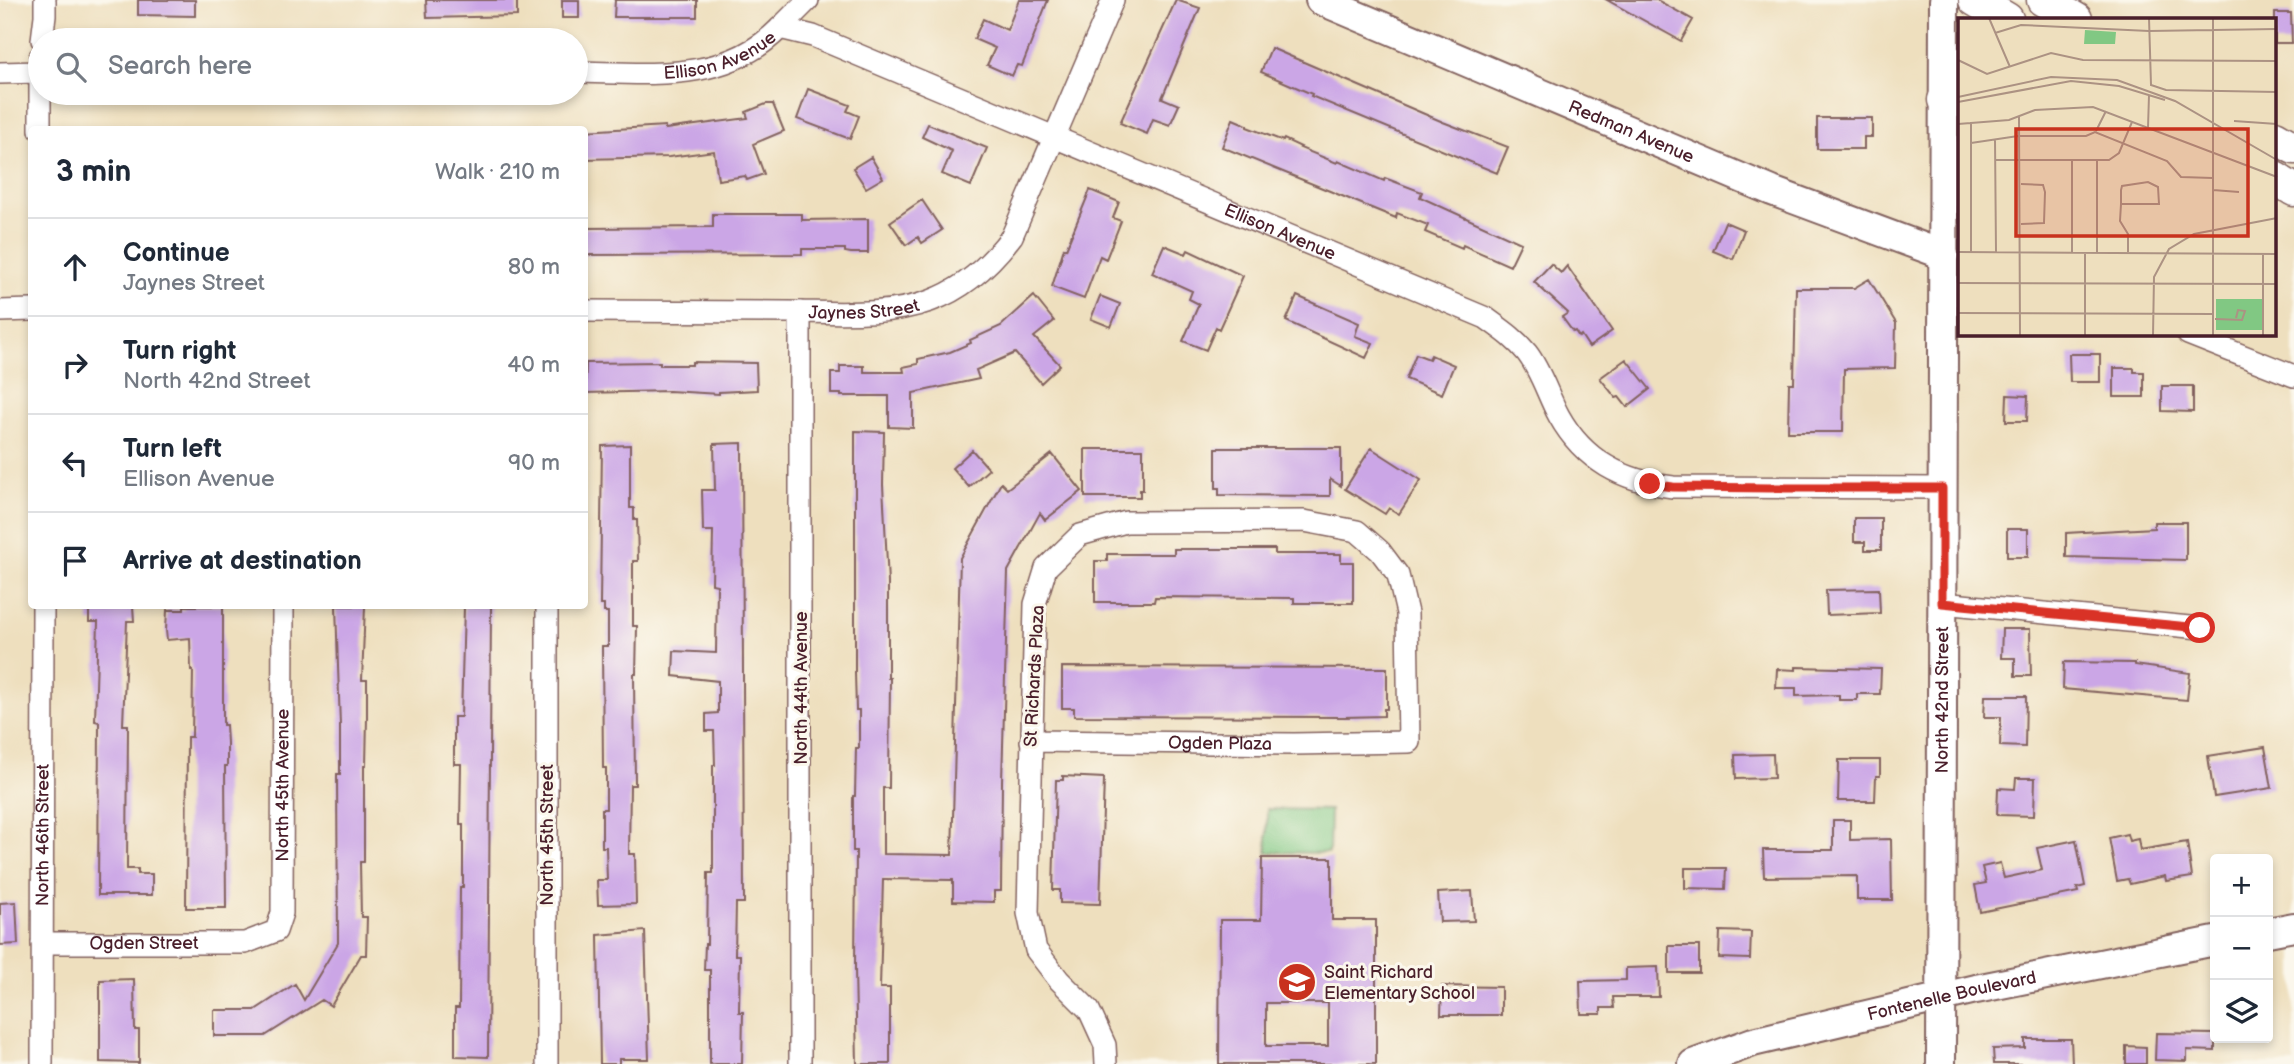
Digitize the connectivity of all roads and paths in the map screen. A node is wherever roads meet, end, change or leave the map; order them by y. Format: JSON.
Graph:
{"nodes":[{"id":1,"x":45,"y":0,"type":"edge"},
{"id":2,"x":808,"y":0,"type":"edge"},
{"id":3,"x":1113,"y":0,"type":"edge"},
{"id":4,"x":1320,"y":0,"type":"edge"},
{"id":5,"x":1944,"y":0,"type":"edge"},
{"id":6,"x":1975,"y":0,"type":"edge"},
{"id":7,"x":2043,"y":0,"type":"edge"},
{"id":8,"x":2005,"y":18,"type":"edge"},
{"id":9,"x":2074,"y":18,"type":"edge"},
{"id":10,"x":43,"y":28,"type":"edge"},
{"id":11,"x":780,"y":29,"type":"junction"},
{"id":12,"x":1958,"y":68,"type":"edge"},
{"id":13,"x":28,"y":72,"type":"edge"},
{"id":14,"x":588,"y":72,"type":"edge"},
{"id":15,"x":0,"y":73,"type":"edge"},
{"id":16,"x":1944,"y":100,"type":"junction"},
{"id":17,"x":40,"y":105,"type":"edge"},
{"id":18,"x":40,"y":126,"type":"edge"},
{"id":19,"x":1055,"y":137,"type":"junction"},
{"id":20,"x":2276,"y":138,"type":"edge"},
{"id":21,"x":2294,"y":148,"type":"edge"},
{"id":22,"x":2276,"y":179,"type":"edge"},
{"id":23,"x":2294,"y":190,"type":"edge"},
{"id":24,"x":1952,"y":257,"type":"edge"},
{"id":25,"x":0,"y":310,"type":"edge"},
{"id":26,"x":28,"y":310,"type":"edge"},
{"id":27,"x":588,"y":311,"type":"edge"},
{"id":28,"x":800,"y":312,"type":"junction"},
{"id":29,"x":2193,"y":336,"type":"edge"},
{"id":30,"x":2294,"y":376,"type":"edge"},
{"id":31,"x":1942,"y":488,"type":"junction"},
{"id":32,"x":1942,"y":603,"type":"junction"},
{"id":33,"x":43,"y":609,"type":"edge"},
{"id":34,"x":283,"y":609,"type":"edge"},
{"id":35,"x":547,"y":609,"type":"edge"},
{"id":36,"x":2200,"y":628,"type":"dead end"},
{"id":37,"x":1031,"y":741,"type":"junction"},
{"id":38,"x":1409,"y":742,"type":"joint"},
{"id":39,"x":2294,"y":927,"type":"edge"},
{"id":40,"x":2273,"y":931,"type":"edge"},
{"id":41,"x":2210,"y":942,"type":"edge"},
{"id":42,"x":42,"y":943,"type":"junction"},
{"id":43,"x":245,"y":943,"type":"joint"},
{"id":44,"x":1942,"y":997,"type":"junction"},
{"id":45,"x":42,"y":1064,"type":"edge"},
{"id":46,"x":547,"y":1064,"type":"edge"},
{"id":47,"x":800,"y":1064,"type":"edge"},
{"id":48,"x":1106,"y":1064,"type":"edge"},
{"id":49,"x":1693,"y":1064,"type":"edge"},
{"id":50,"x":1941,"y":1064,"type":"edge"}],
"edges":[{"from":1,"to":10,"type":"street"},
{"from":2,"to":11,"type":"street"},
{"from":3,"to":19,"type":"street","name":"Jaynes Street"},
{"from":4,"to":24,"type":"main road","name":"Redman Avenue"},
{"from":5,"to":16,"type":"main road","name":"North 42nd Street"},
{"from":6,"to":8,"type":"main road"},
{"from":7,"to":9,"type":"main road"},
{"from":11,"to":14,"type":"street","name":"Ellison Avenue"},
{"from":11,"to":19,"type":"street","name":"Ellison Avenue"},
{"from":12,"to":16,"type":"main road"},
{"from":13,"to":15,"type":"street"},
{"from":16,"to":24,"type":"main road","name":"North 42nd Street"},
{"from":17,"to":18,"type":"street"},
{"from":19,"to":28,"type":"street","name":"Jaynes Street"},
{"from":19,"to":31,"type":"street","name":"Ellison Avenue"},
{"from":20,"to":21,"type":"main road"},
{"from":22,"to":23,"type":"main road"},
{"from":24,"to":31,"type":"main road","name":"North 42nd Street"},
{"from":25,"to":26,"type":"street"},
{"from":27,"to":28,"type":"street","name":"Jaynes Street"},
{"from":28,"to":47,"type":"street","name":"North 44th Avenue"},
{"from":29,"to":30,"type":"street"},
{"from":31,"to":32,"type":"main road","name":"North 42nd Street"},
{"from":32,"to":36,"type":"street"},
{"from":32,"to":44,"type":"main road","name":"North 42nd Street"},
{"from":33,"to":42,"type":"street","name":"North 46th Street"},
{"from":34,"to":43,"type":"street","name":"North 45th Avenue"},
{"from":35,"to":46,"type":"street","name":"North 45th Street"},
{"from":37,"to":38,"type":"street","name":"Ogden Plaza"},
{"from":37,"to":38,"type":"street","name":"St Richards Plaza"},
{"from":37,"to":48,"type":"street","name":"St Richards Plaza"},
{"from":39,"to":40,"type":"main road"},
{"from":41,"to":44,"type":"main road","name":"Fontenelle Boulevard"},
{"from":42,"to":43,"type":"street","name":"Ogden Street"},
{"from":42,"to":45,"type":"street","name":"North 46th Street"},
{"from":44,"to":49,"type":"main road","name":"Fontenelle Boulevard"},
{"from":44,"to":50,"type":"main road","name":"North 42nd Street"}]}
